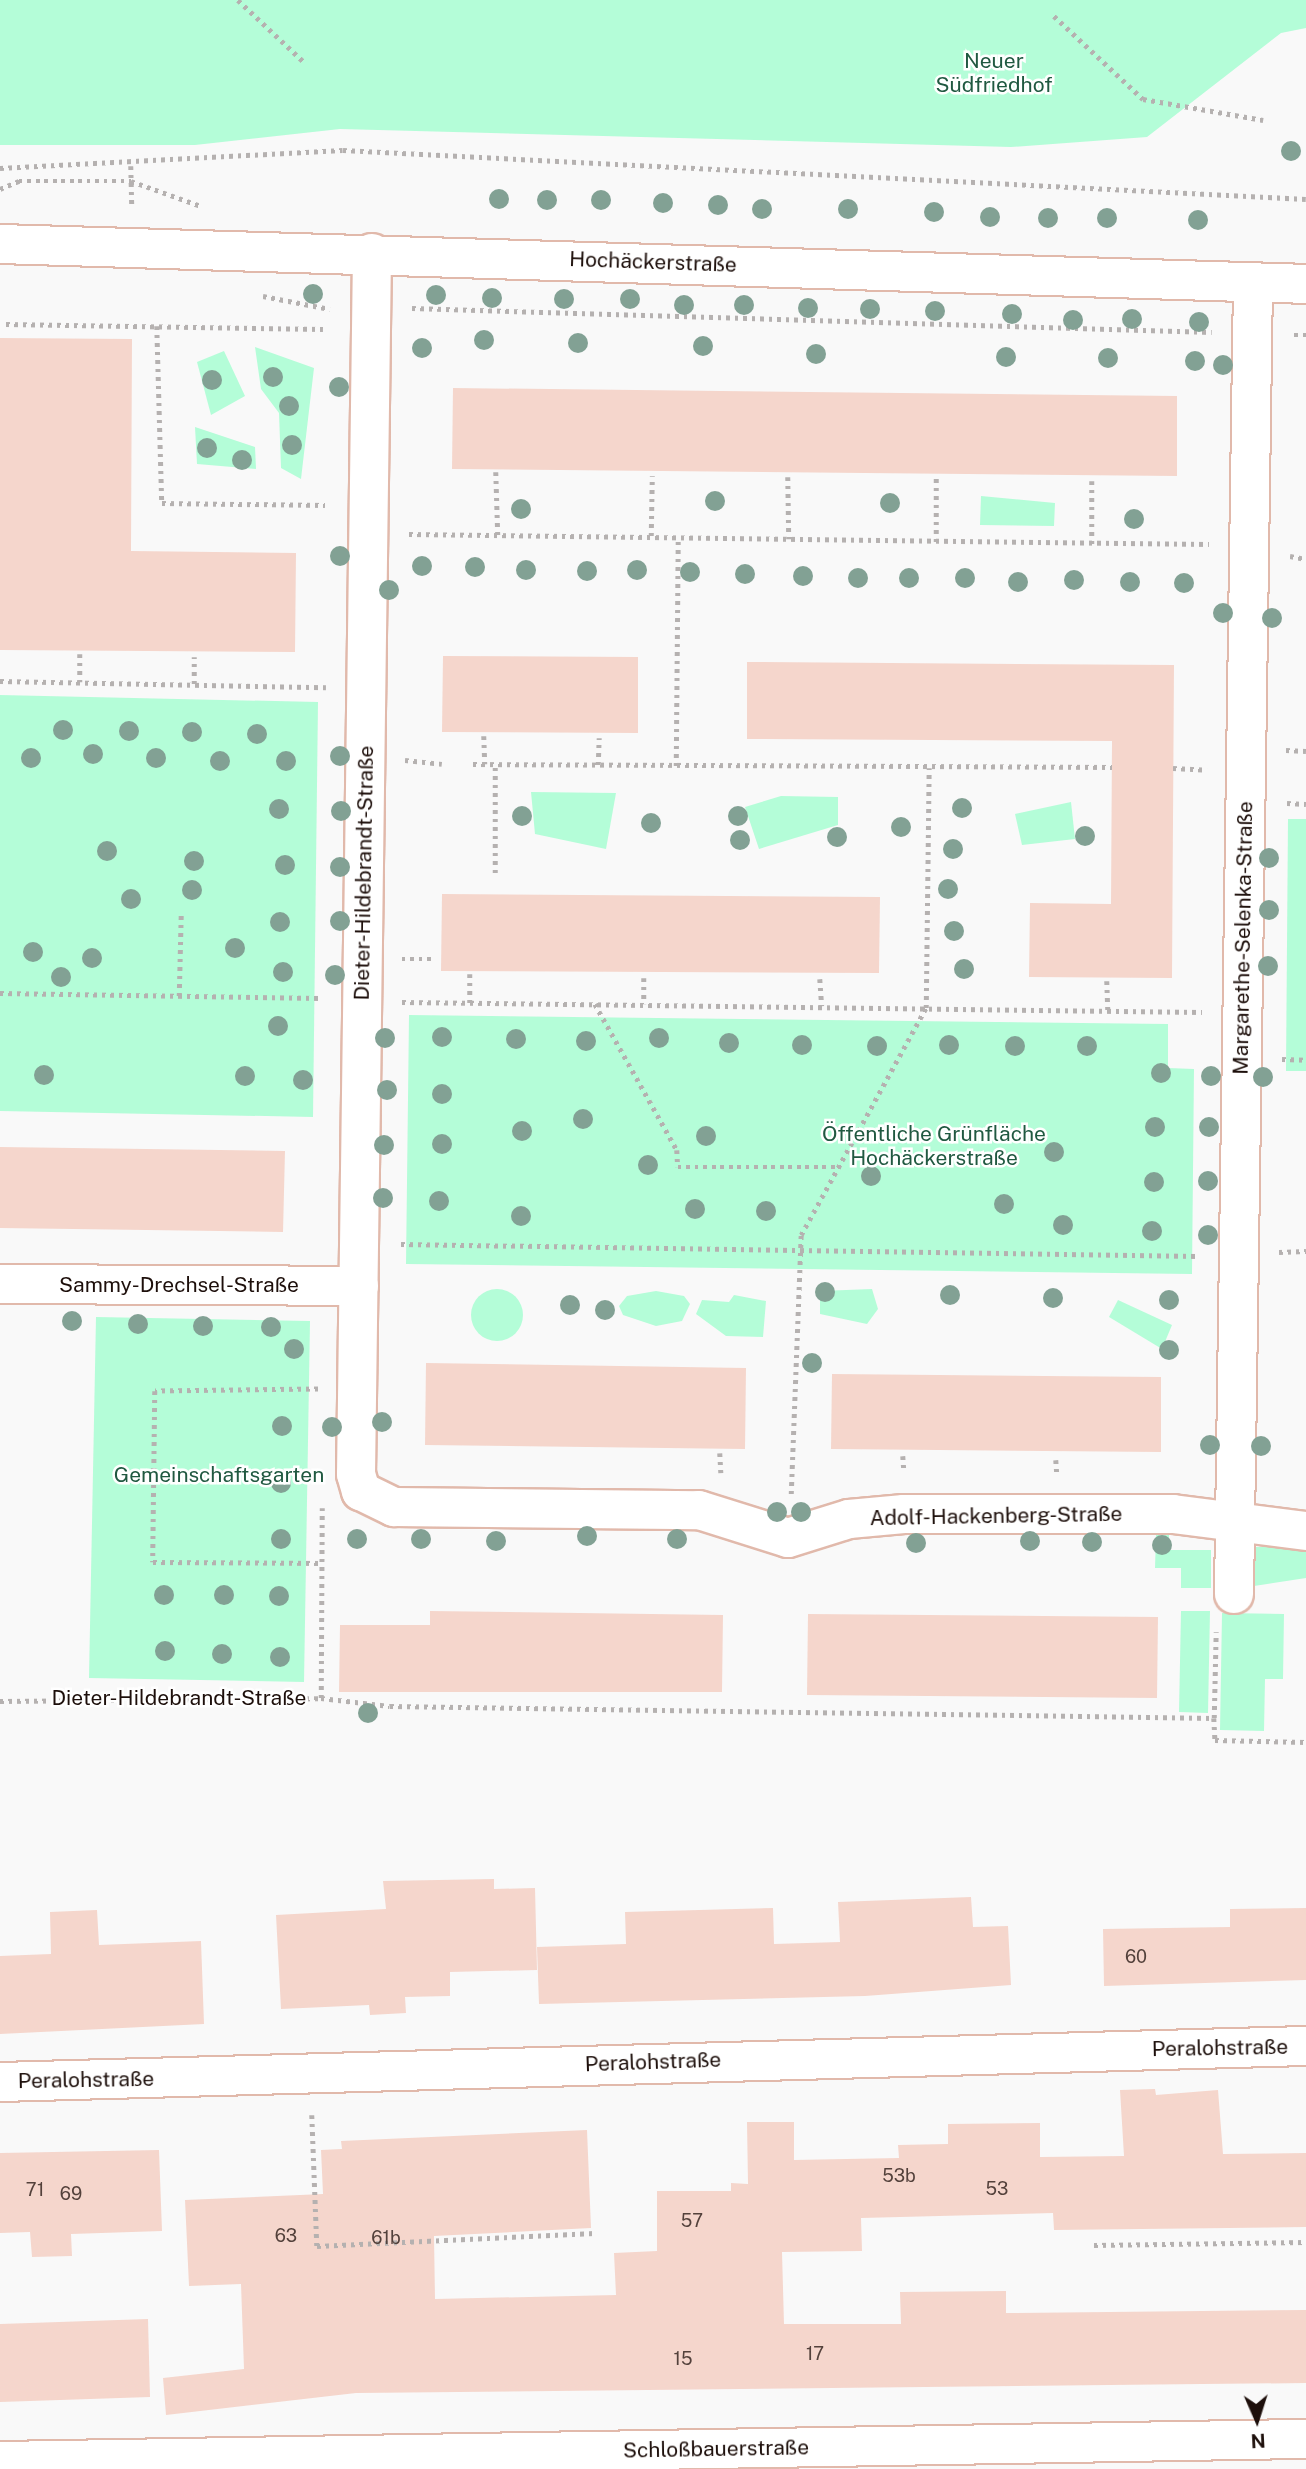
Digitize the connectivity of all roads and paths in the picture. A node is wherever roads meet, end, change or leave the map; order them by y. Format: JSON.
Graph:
{"nodes":[{"id":1,"x":238,"y":0,"type":"edge"},
{"id":2,"x":1054,"y":16,"type":"dead end"},
{"id":3,"x":305,"y":63,"type":"dead end"},
{"id":4,"x":1263,"y":120,"type":"dead end"},
{"id":5,"x":0,"y":168,"type":"edge"},
{"id":6,"x":131,"y":181,"type":"dead end"},
{"id":7,"x":0,"y":189,"type":"edge"},
{"id":8,"x":1306,"y":199,"type":"edge"},
{"id":9,"x":0,"y":244,"type":"edge"},
{"id":10,"x":372,"y":253,"type":"junction"},
{"id":11,"x":1253,"y":282,"type":"junction"},
{"id":12,"x":1306,"y":284,"type":"edge"},
{"id":13,"x":256,"y":295,"type":"dead end"},
{"id":14,"x":324,"y":309,"type":"dead end"},
{"id":15,"x":411,"y":309,"type":"dead end"},
{"id":16,"x":6,"y":324,"type":"dead end"},
{"id":17,"x":157,"y":326,"type":"junction"},
{"id":18,"x":323,"y":330,"type":"dead end"},
{"id":19,"x":1210,"y":332,"type":"dead end"},
{"id":20,"x":1291,"y":335,"type":"dead end"},
{"id":21,"x":1306,"y":335,"type":"edge"},
{"id":22,"x":496,"y":472,"type":"dead end"},
{"id":23,"x":652,"y":476,"type":"dead end"},
{"id":24,"x":788,"y":477,"type":"dead end"},
{"id":25,"x":936,"y":478,"type":"dead end"},
{"id":26,"x":1092,"y":481,"type":"dead end"},
{"id":27,"x":325,"y":505,"type":"dead end"},
{"id":28,"x":370,"y":531,"type":"junction"},
{"id":29,"x":498,"y":535,"type":"junction"},
{"id":30,"x":651,"y":536,"type":"junction"},
{"id":31,"x":678,"y":537,"type":"junction"},
{"id":32,"x":789,"y":539,"type":"junction"},
{"id":33,"x":936,"y":542,"type":"junction"},
{"id":34,"x":1092,"y":544,"type":"junction"},
{"id":35,"x":1249,"y":548,"type":"junction"},
{"id":36,"x":80,"y":654,"type":"dead end"},
{"id":37,"x":194,"y":657,"type":"dead end"},
{"id":38,"x":0,"y":681,"type":"edge"},
{"id":39,"x":80,"y":682,"type":"junction"},
{"id":40,"x":194,"y":684,"type":"junction"},
{"id":41,"x":366,"y":688,"type":"junction"},
{"id":42,"x":485,"y":736,"type":"dead end"},
{"id":43,"x":598,"y":738,"type":"dead end"},
{"id":44,"x":1282,"y":750,"type":"dead end"},
{"id":45,"x":1306,"y":751,"type":"edge"},
{"id":46,"x":472,"y":764,"type":"dead end"},
{"id":47,"x":485,"y":764,"type":"junction"},
{"id":48,"x":495,"y":764,"type":"junction"},
{"id":49,"x":598,"y":765,"type":"junction"},
{"id":50,"x":676,"y":766,"type":"junction"},
{"id":51,"x":1112,"y":767,"type":"dead end"},
{"id":52,"x":929,"y":768,"type":"junction"},
{"id":53,"x":495,"y":873,"type":"dead end"},
{"id":54,"x":181,"y":912,"type":"dead end"},
{"id":55,"x":402,"y":959,"type":"dead end"},
{"id":56,"x":436,"y":959,"type":"dead end"},
{"id":57,"x":470,"y":975,"type":"dead end"},
{"id":58,"x":644,"y":978,"type":"dead end"},
{"id":59,"x":820,"y":979,"type":"dead end"},
{"id":60,"x":1107,"y":981,"type":"dead end"},
{"id":61,"x":0,"y":993,"type":"edge"},
{"id":62,"x":179,"y":996,"type":"junction"},
{"id":63,"x":308,"y":997,"type":"dead end"},
{"id":64,"x":363,"y":1002,"type":"junction"},
{"id":65,"x":470,"y":1003,"type":"junction"},
{"id":66,"x":595,"y":1003,"type":"junction"},
{"id":67,"x":644,"y":1004,"type":"junction"},
{"id":68,"x":822,"y":1006,"type":"junction"},
{"id":69,"x":926,"y":1008,"type":"junction"},
{"id":70,"x":1108,"y":1010,"type":"junction"},
{"id":71,"x":1242,"y":1011,"type":"junction"},
{"id":72,"x":841,"y":1167,"type":"junction"},
{"id":73,"x":397,"y":1244,"type":"dead end"},
{"id":74,"x":800,"y":1249,"type":"junction"},
{"id":75,"x":1239,"y":1252,"type":"junction"},
{"id":76,"x":0,"y":1284,"type":"edge"},
{"id":77,"x":359,"y":1286,"type":"junction"},
{"id":78,"x":318,"y":1389,"type":"dead end"},
{"id":79,"x":361,"y":1491,"type":"joint"},
{"id":80,"x":321,"y":1493,"type":"dead end"},
{"id":81,"x":791,"y":1494,"type":"dead end"},
{"id":82,"x":1235,"y":1523,"type":"junction"},
{"id":83,"x":1306,"y":1531,"type":"edge"},
{"id":84,"x":322,"y":1563,"type":"junction"},
{"id":85,"x":1234,"y":1594,"type":"joint"},
{"id":86,"x":321,"y":1698,"type":"junction"},
{"id":87,"x":0,"y":1701,"type":"edge"},
{"id":88,"x":1214,"y":1718,"type":"junction"},
{"id":89,"x":1306,"y":1742,"type":"edge"},
{"id":90,"x":1306,"y":2046,"type":"edge"},
{"id":91,"x":310,"y":2075,"type":"junction"},
{"id":92,"x":0,"y":2082,"type":"edge"},
{"id":93,"x":595,"y":2233,"type":"dead end"},
{"id":94,"x":1306,"y":2242,"type":"edge"},
{"id":95,"x":1094,"y":2245,"type":"dead end"},
{"id":96,"x":1306,"y":2439,"type":"edge"},
{"id":97,"x":0,"y":2461,"type":"edge"}],
"edges":[{"from":1,"to":3,"type":"path"},
{"from":2,"to":4,"type":"path"},
{"from":5,"to":8,"type":"path"},
{"from":6,"to":7,"type":"path"},
{"from":9,"to":10,"type":"street","name":"Hochäckerstraße"},
{"from":10,"to":11,"type":"street","name":"Hochäckerstraße"},
{"from":10,"to":28,"type":"street","name":"Dieter-Hildebrandt-Straße"},
{"from":11,"to":12,"type":"street","name":"Hochäckerstraße"},
{"from":11,"to":35,"type":"street","name":"Margarethe-Selenka-Straße"},
{"from":13,"to":14,"type":"path"},
{"from":15,"to":19,"type":"path"},
{"from":16,"to":17,"type":"path"},
{"from":17,"to":18,"type":"path"},
{"from":17,"to":27,"type":"path"},
{"from":20,"to":21,"type":"path"},
{"from":22,"to":29,"type":"path"},
{"from":23,"to":30,"type":"path"},
{"from":24,"to":32,"type":"path"},
{"from":25,"to":33,"type":"path"},
{"from":26,"to":34,"type":"path"},
{"from":28,"to":29,"type":"path"},
{"from":28,"to":41,"type":"street","name":"Dieter-Hildebrandt-Straße"},
{"from":29,"to":30,"type":"path"},
{"from":30,"to":31,"type":"path"},
{"from":31,"to":32,"type":"path"},
{"from":31,"to":50,"type":"path"},
{"from":32,"to":33,"type":"path"},
{"from":33,"to":34,"type":"path"},
{"from":34,"to":35,"type":"path"},
{"from":35,"to":71,"type":"street","name":"Margarethe-Selenka-Straße"},
{"from":36,"to":39,"type":"path"},
{"from":37,"to":40,"type":"path"},
{"from":38,"to":39,"type":"path"},
{"from":39,"to":40,"type":"path"},
{"from":40,"to":41,"type":"path"},
{"from":41,"to":64,"type":"street","name":"Dieter-Hildebrandt-Straße"},
{"from":42,"to":47,"type":"path"},
{"from":43,"to":49,"type":"path"},
{"from":44,"to":45,"type":"path"},
{"from":46,"to":47,"type":"path"},
{"from":47,"to":48,"type":"path"},
{"from":48,"to":49,"type":"path"},
{"from":48,"to":53,"type":"path"},
{"from":49,"to":50,"type":"path"},
{"from":50,"to":52,"type":"path"},
{"from":51,"to":52,"type":"path"},
{"from":52,"to":69,"type":"path"},
{"from":54,"to":62,"type":"path"},
{"from":55,"to":56,"type":"path"},
{"from":57,"to":65,"type":"path"},
{"from":58,"to":67,"type":"path"},
{"from":59,"to":68,"type":"path"},
{"from":60,"to":70,"type":"path"},
{"from":61,"to":62,"type":"path"},
{"from":62,"to":63,"type":"path"},
{"from":64,"to":65,"type":"path"},
{"from":64,"to":77,"type":"street","name":"Dieter-Hildebrandt-Straße"},
{"from":65,"to":66,"type":"path"},
{"from":66,"to":67,"type":"path"},
{"from":66,"to":72,"type":"path"},
{"from":67,"to":68,"type":"path"},
{"from":68,"to":69,"type":"path"},
{"from":69,"to":70,"type":"path"},
{"from":69,"to":72,"type":"path"},
{"from":70,"to":71,"type":"path"},
{"from":71,"to":75,"type":"street","name":"Margarethe-Selenka-Straße"},
{"from":72,"to":74,"type":"path"},
{"from":73,"to":74,"type":"path"},
{"from":74,"to":75,"type":"path"},
{"from":74,"to":81,"type":"path"},
{"from":75,"to":82,"type":"street","name":"Margarethe-Selenka-Straße"},
{"from":76,"to":77,"type":"street","name":"Sammy-Drechsel-Straße"},
{"from":77,"to":79,"type":"street","name":"Dieter-Hildebrandt-Straße"},
{"from":78,"to":84,"type":"path"},
{"from":79,"to":82,"type":"street","name":"Adolf-Hackenberg-Straße"},
{"from":80,"to":84,"type":"path","name":"Dieter-Hildebrandt-Straße"},
{"from":82,"to":83,"type":"street","name":"Adolf-Hackenberg-Straße"},
{"from":82,"to":85,"type":"street","name":"Margarethe-Selenka-Straße"},
{"from":84,"to":86,"type":"path","name":"Dieter-Hildebrandt-Straße"},
{"from":85,"to":88,"type":"path"},
{"from":86,"to":87,"type":"path","name":"Dieter-Hildebrandt-Straße"},
{"from":86,"to":88,"type":"path"},
{"from":88,"to":89,"type":"path"},
{"from":90,"to":91,"type":"street","name":"Peralohstraße"},
{"from":91,"to":92,"type":"street","name":"Peralohstraße"},
{"from":91,"to":93,"type":"path"},
{"from":94,"to":95,"type":"path"},
{"from":96,"to":97,"type":"street","name":"Schloßbauerstraße"}]}
